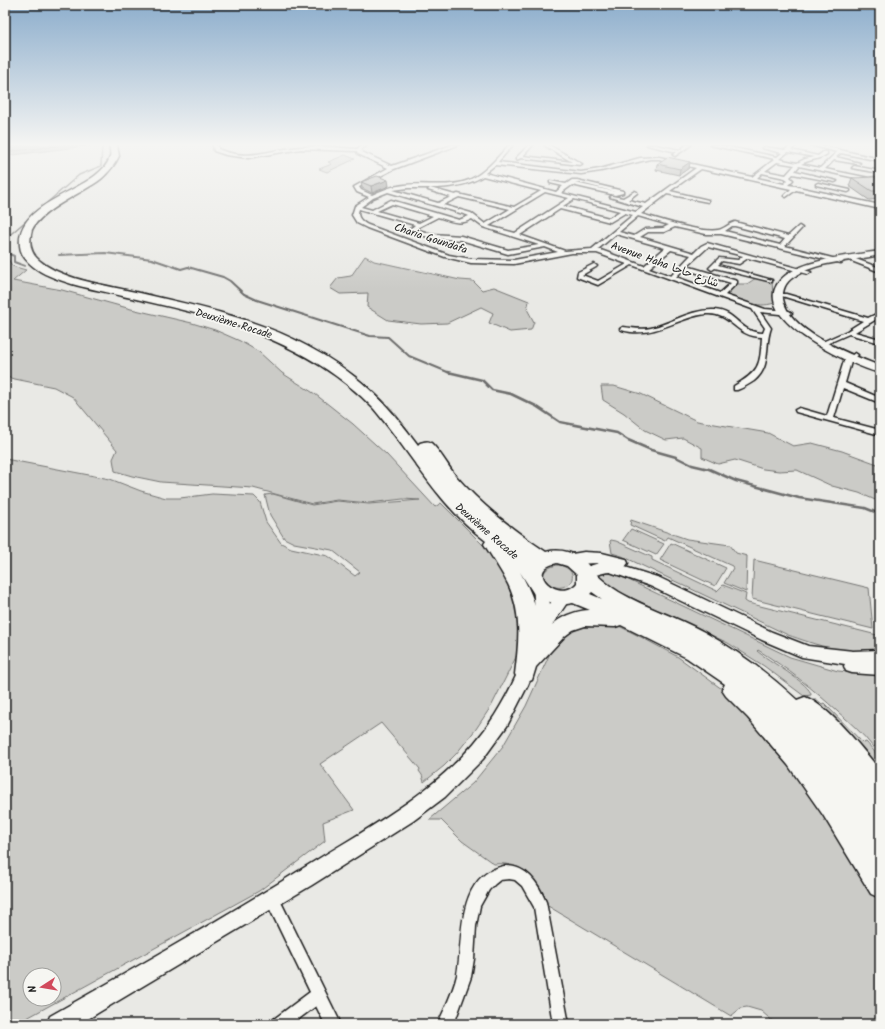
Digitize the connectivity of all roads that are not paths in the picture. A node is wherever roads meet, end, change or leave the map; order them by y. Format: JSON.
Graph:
{"nodes":[{"id":1,"x":71,"y":193,"type":"edge"},
{"id":2,"x":78,"y":193,"type":"edge"},
{"id":3,"x":364,"y":193,"type":"edge"},
{"id":4,"x":381,"y":193,"type":"edge"},
{"id":5,"x":398,"y":193,"type":"edge"},
{"id":6,"x":444,"y":193,"type":"edge"},
{"id":7,"x":539,"y":193,"type":"edge"},
{"id":8,"x":557,"y":193,"type":"edge"},
{"id":9,"x":634,"y":193,"type":"edge"},
{"id":10,"x":665,"y":193,"type":"edge"},
{"id":11,"x":671,"y":193,"type":"edge"},
{"id":12,"x":790,"y":193,"type":"edge"},
{"id":13,"x":821,"y":193,"type":"edge"},
{"id":14,"x":846,"y":193,"type":"edge"},
{"id":15,"x":455,"y":196,"type":"junction"},
{"id":16,"x":600,"y":196,"type":"dead end"},
{"id":17,"x":786,"y":196,"type":"dead end"},
{"id":18,"x":373,"y":197,"type":"junction"},
{"id":19,"x":574,"y":197,"type":"junction"},
{"id":20,"x":842,"y":198,"type":"junction"},
{"id":21,"x":480,"y":200,"type":"junction"},
{"id":22,"x":624,"y":200,"type":"junction"},
{"id":23,"x":706,"y":201,"type":"dead end"},
{"id":24,"x":591,"y":202,"type":"junction"},
{"id":25,"x":630,"y":204,"type":"junction"},
{"id":26,"x":440,"y":205,"type":"junction"},
{"id":27,"x":357,"y":207,"type":"junction"},
{"id":28,"x":560,"y":207,"type":"junction"},
{"id":29,"x":880,"y":207,"type":"edge"},
{"id":30,"x":466,"y":208,"type":"junction"},
{"id":31,"x":513,"y":208,"type":"junction"},
{"id":32,"x":645,"y":208,"type":"junction"},
{"id":33,"x":572,"y":210,"type":"junction"},
{"id":34,"x":623,"y":210,"type":"junction"},
{"id":35,"x":374,"y":211,"type":"junction"},
{"id":36,"x":552,"y":212,"type":"junction"},
{"id":37,"x":438,"y":215,"type":"junction"},
{"id":38,"x":636,"y":215,"type":"junction"},
{"id":39,"x":473,"y":216,"type":"junction"},
{"id":40,"x":420,"y":225,"type":"junction"},
{"id":41,"x":674,"y":225,"type":"junction"},
{"id":42,"x":485,"y":226,"type":"junction"},
{"id":43,"x":799,"y":228,"type":"dead end"},
{"id":44,"x":756,"y":229,"type":"junction"},
{"id":45,"x":412,"y":230,"type":"junction"},
{"id":46,"x":614,"y":232,"type":"junction"},
{"id":47,"x":720,"y":232,"type":"junction"},
{"id":48,"x":516,"y":235,"type":"junction"},
{"id":49,"x":397,"y":238,"type":"junction"},
{"id":50,"x":635,"y":238,"type":"junction"},
{"id":51,"x":789,"y":238,"type":"junction"},
{"id":52,"x":716,"y":243,"type":"dead end"},
{"id":53,"x":737,"y":243,"type":"junction"},
{"id":54,"x":547,"y":245,"type":"junction"},
{"id":55,"x":706,"y":245,"type":"junction"},
{"id":56,"x":782,"y":247,"type":"junction"},
{"id":57,"x":669,"y":248,"type":"junction"},
{"id":58,"x":594,"y":250,"type":"junction"},
{"id":59,"x":564,"y":252,"type":"junction"},
{"id":60,"x":880,"y":253,"type":"edge"},
{"id":61,"x":696,"y":255,"type":"junction"},
{"id":62,"x":747,"y":256,"type":"junction"},
{"id":63,"x":880,"y":257,"type":"edge"},
{"id":64,"x":854,"y":260,"type":"junction"},
{"id":65,"x":841,"y":261,"type":"junction"},
{"id":66,"x":630,"y":262,"type":"junction"},
{"id":67,"x":594,"y":266,"type":"dead end"},
{"id":68,"x":714,"y":266,"type":"junction"},
{"id":69,"x":683,"y":267,"type":"junction"},
{"id":70,"x":645,"y":268,"type":"junction"},
{"id":71,"x":880,"y":270,"type":"edge"},
{"id":72,"x":805,"y":271,"type":"junction"},
{"id":73,"x":706,"y":274,"type":"junction"},
{"id":74,"x":672,"y":278,"type":"junction"},
{"id":75,"x":770,"y":280,"type":"dead end"},
{"id":76,"x":784,"y":295,"type":"junction"},
{"id":77,"x":721,"y":296,"type":"junction"},
{"id":78,"x":754,"y":308,"type":"junction"},
{"id":79,"x":786,"y":313,"type":"junction"},
{"id":80,"x":880,"y":314,"type":"edge"},
{"id":81,"x":869,"y":321,"type":"junction"},
{"id":82,"x":623,"y":329,"type":"dead end"},
{"id":83,"x":849,"y":332,"type":"junction"},
{"id":84,"x":765,"y":335,"type":"junction"},
{"id":85,"x":880,"y":342,"type":"edge"},
{"id":86,"x":825,"y":343,"type":"junction"},
{"id":87,"x":853,"y":356,"type":"junction"},
{"id":88,"x":880,"y":367,"type":"edge"},
{"id":89,"x":880,"y":370,"type":"edge"},
{"id":90,"x":841,"y":384,"type":"junction"},
{"id":91,"x":737,"y":388,"type":"dead end"},
{"id":92,"x":880,"y":401,"type":"edge"},
{"id":93,"x":799,"y":410,"type":"dead end"},
{"id":94,"x":830,"y":419,"type":"junction"},
{"id":95,"x":880,"y":433,"type":"edge"},
{"id":96,"x":482,"y":529,"type":"junction"},
{"id":97,"x":544,"y":559,"type":"junction"},
{"id":98,"x":571,"y":560,"type":"junction"},
{"id":99,"x":586,"y":574,"type":"junction"},
{"id":100,"x":536,"y":582,"type":"junction"},
{"id":101,"x":656,"y":582,"type":"junction"},
{"id":102,"x":569,"y":596,"type":"junction"},
{"id":103,"x":628,"y":620,"type":"junction"},
{"id":104,"x":543,"y":626,"type":"junction"},
{"id":105,"x":689,"y":649,"type":"junction"},
{"id":106,"x":807,"y":652,"type":"junction"},
{"id":107,"x":880,"y":657,"type":"edge"},
{"id":108,"x":736,"y":663,"type":"junction"},
{"id":109,"x":528,"y":667,"type":"junction"},
{"id":110,"x":880,"y":668,"type":"edge"},
{"id":111,"x":880,"y":789,"type":"edge"},
{"id":112,"x":880,"y":818,"type":"edge"},
{"id":113,"x":880,"y":852,"type":"edge"},
{"id":114,"x":880,"y":885,"type":"edge"},
{"id":115,"x":272,"y":899,"type":"junction"},
{"id":116,"x":319,"y":995,"type":"junction"},
{"id":117,"x":58,"y":1024,"type":"edge"},
{"id":118,"x":279,"y":1024,"type":"edge"},
{"id":119,"x":333,"y":1024,"type":"edge"},
{"id":120,"x":446,"y":1024,"type":"edge"},
{"id":121,"x":561,"y":1024,"type":"edge"}],
"edges":[{"from":1,"to":96,"type":"highway","name":"Deuxième Rocade"},
{"from":2,"to":97,"type":"highway","name":"Deuxième Rocade"},
{"from":3,"to":18,"type":"street"},
{"from":4,"to":18,"type":"street"},
{"from":5,"to":26,"type":"street"},
{"from":6,"to":15,"type":"street"},
{"from":7,"to":31,"type":"street"},
{"from":8,"to":19,"type":"street"},
{"from":9,"to":22,"type":"street"},
{"from":10,"to":32,"type":"street","name":"Avenue Haha شارع حاحا"},
{"from":11,"to":23,"type":"street"},
{"from":12,"to":17,"type":"street"},
{"from":13,"to":20,"type":"street"},
{"from":14,"to":20,"type":"street"},
{"from":15,"to":21,"type":"street"},
{"from":15,"to":26,"type":"street"},
{"from":16,"to":22,"type":"street"},
{"from":18,"to":27,"type":"street"},
{"from":19,"to":24,"type":"street"},
{"from":19,"to":28,"type":"street"},
{"from":20,"to":29,"type":"street"},
{"from":21,"to":30,"type":"street"},
{"from":21,"to":31,"type":"street"},
{"from":22,"to":25,"type":"street"},
{"from":24,"to":25,"type":"street"},
{"from":24,"to":34,"type":"street"},
{"from":25,"to":32,"type":"street"},
{"from":25,"to":34,"type":"street"},
{"from":26,"to":30,"type":"street"},
{"from":27,"to":35,"type":"street"},
{"from":27,"to":49,"type":"street","name":"Charia Goundafa"},
{"from":28,"to":33,"type":"street"},
{"from":28,"to":36,"type":"street"},
{"from":30,"to":39,"type":"street"},
{"from":31,"to":42,"type":"street"},
{"from":32,"to":38,"type":"street","name":"Avenue Haha شارع حاحا"},
{"from":33,"to":34,"type":"street"},
{"from":33,"to":36,"type":"street"},
{"from":34,"to":38,"type":"street"},
{"from":35,"to":37,"type":"street"},
{"from":35,"to":40,"type":"street"},
{"from":36,"to":48,"type":"street"},
{"from":37,"to":39,"type":"street"},
{"from":37,"to":40,"type":"street"},
{"from":38,"to":41,"type":"street"},
{"from":38,"to":46,"type":"street","name":"Avenue Haha شارع حاحا"},
{"from":39,"to":42,"type":"street"},
{"from":40,"to":45,"type":"street"},
{"from":41,"to":47,"type":"street"},
{"from":41,"to":50,"type":"street"},
{"from":42,"to":48,"type":"street"},
{"from":43,"to":51,"type":"street"},
{"from":44,"to":47,"type":"street"},
{"from":44,"to":51,"type":"street"},
{"from":44,"to":53,"type":"street"},
{"from":45,"to":49,"type":"street"},
{"from":45,"to":54,"type":"street"},
{"from":46,"to":50,"type":"street"},
{"from":46,"to":58,"type":"street","name":"Avenue Haha شارع حاحا"},
{"from":47,"to":53,"type":"street"},
{"from":48,"to":54,"type":"street"},
{"from":49,"to":59,"type":"street","name":"Charia Goundafa"},
{"from":50,"to":57,"type":"street"},
{"from":51,"to":56,"type":"street"},
{"from":52,"to":55,"type":"street"},
{"from":53,"to":55,"type":"street"},
{"from":53,"to":56,"type":"street"},
{"from":53,"to":62,"type":"street"},
{"from":54,"to":59,"type":"street"},
{"from":55,"to":61,"type":"street"},
{"from":56,"to":65,"type":"street"},
{"from":57,"to":61,"type":"street"},
{"from":57,"to":70,"type":"street"},
{"from":58,"to":59,"type":"street","name":"Charia Goundafa"},
{"from":58,"to":66,"type":"street","name":"Avenue Haha شارع حاحا"},
{"from":60,"to":64,"type":"street"},
{"from":61,"to":69,"type":"street"},
{"from":62,"to":68,"type":"street"},
{"from":62,"to":72,"type":"street"},
{"from":63,"to":64,"type":"street"},
{"from":64,"to":65,"type":"street"},
{"from":64,"to":71,"type":"street"},
{"from":64,"to":72,"type":"street"},
{"from":65,"to":72,"type":"street"},
{"from":66,"to":67,"type":"street"},
{"from":66,"to":70,"type":"street","name":"Avenue Haha شارع حاحا"},
{"from":68,"to":73,"type":"street"},
{"from":68,"to":75,"type":"street"},
{"from":69,"to":73,"type":"street"},
{"from":69,"to":74,"type":"street"},
{"from":70,"to":74,"type":"street","name":"Avenue Haha شارع حاحا"},
{"from":72,"to":76,"type":"street"},
{"from":72,"to":79,"type":"street"},
{"from":73,"to":77,"type":"street"},
{"from":74,"to":77,"type":"street","name":"Avenue Haha شارع حاحا"},
{"from":76,"to":79,"type":"street"},
{"from":76,"to":81,"type":"street"},
{"from":77,"to":78,"type":"street","name":"Avenue Haha شارع حاحا"},
{"from":78,"to":79,"type":"street","name":"Avenue Haha شارع حاحا"},
{"from":78,"to":84,"type":"street"},
{"from":79,"to":86,"type":"street"},
{"from":80,"to":81,"type":"street"},
{"from":81,"to":83,"type":"street"},
{"from":82,"to":84,"type":"street"},
{"from":83,"to":85,"type":"street"},
{"from":83,"to":86,"type":"street"},
{"from":84,"to":91,"type":"street"},
{"from":86,"to":87,"type":"street"},
{"from":87,"to":88,"type":"street"},
{"from":87,"to":89,"type":"street"},
{"from":87,"to":90,"type":"street"},
{"from":90,"to":92,"type":"street"},
{"from":90,"to":94,"type":"street"},
{"from":93,"to":94,"type":"street"},
{"from":94,"to":95,"type":"street"},
{"from":96,"to":100,"type":"highway","name":"Deuxième Rocade"},
{"from":96,"to":109,"type":"highway"},
{"from":97,"to":98,"type":"highway"},
{"from":97,"to":100,"type":"highway"},
{"from":98,"to":99,"type":"highway"},
{"from":98,"to":101,"type":"street"},
{"from":99,"to":101,"type":"street"},
{"from":99,"to":102,"type":"highway"},
{"from":99,"to":108,"type":"highway"},
{"from":100,"to":102,"type":"highway"},
{"from":100,"to":104,"type":"street"},
{"from":101,"to":106,"type":"street"},
{"from":102,"to":103,"type":"highway"},
{"from":102,"to":104,"type":"street"},
{"from":103,"to":105,"type":"highway"},
{"from":103,"to":109,"type":"highway"},
{"from":104,"to":109,"type":"street"},
{"from":105,"to":113,"type":"highway"},
{"from":105,"to":114,"type":"highway"},
{"from":106,"to":107,"type":"street"},
{"from":106,"to":110,"type":"street"},
{"from":108,"to":111,"type":"highway"},
{"from":108,"to":112,"type":"highway"},
{"from":109,"to":115,"type":"street"},
{"from":115,"to":116,"type":"street"},
{"from":115,"to":117,"type":"street"},
{"from":116,"to":118,"type":"street"},
{"from":116,"to":119,"type":"street"},
{"from":120,"to":121,"type":"street"}]}
